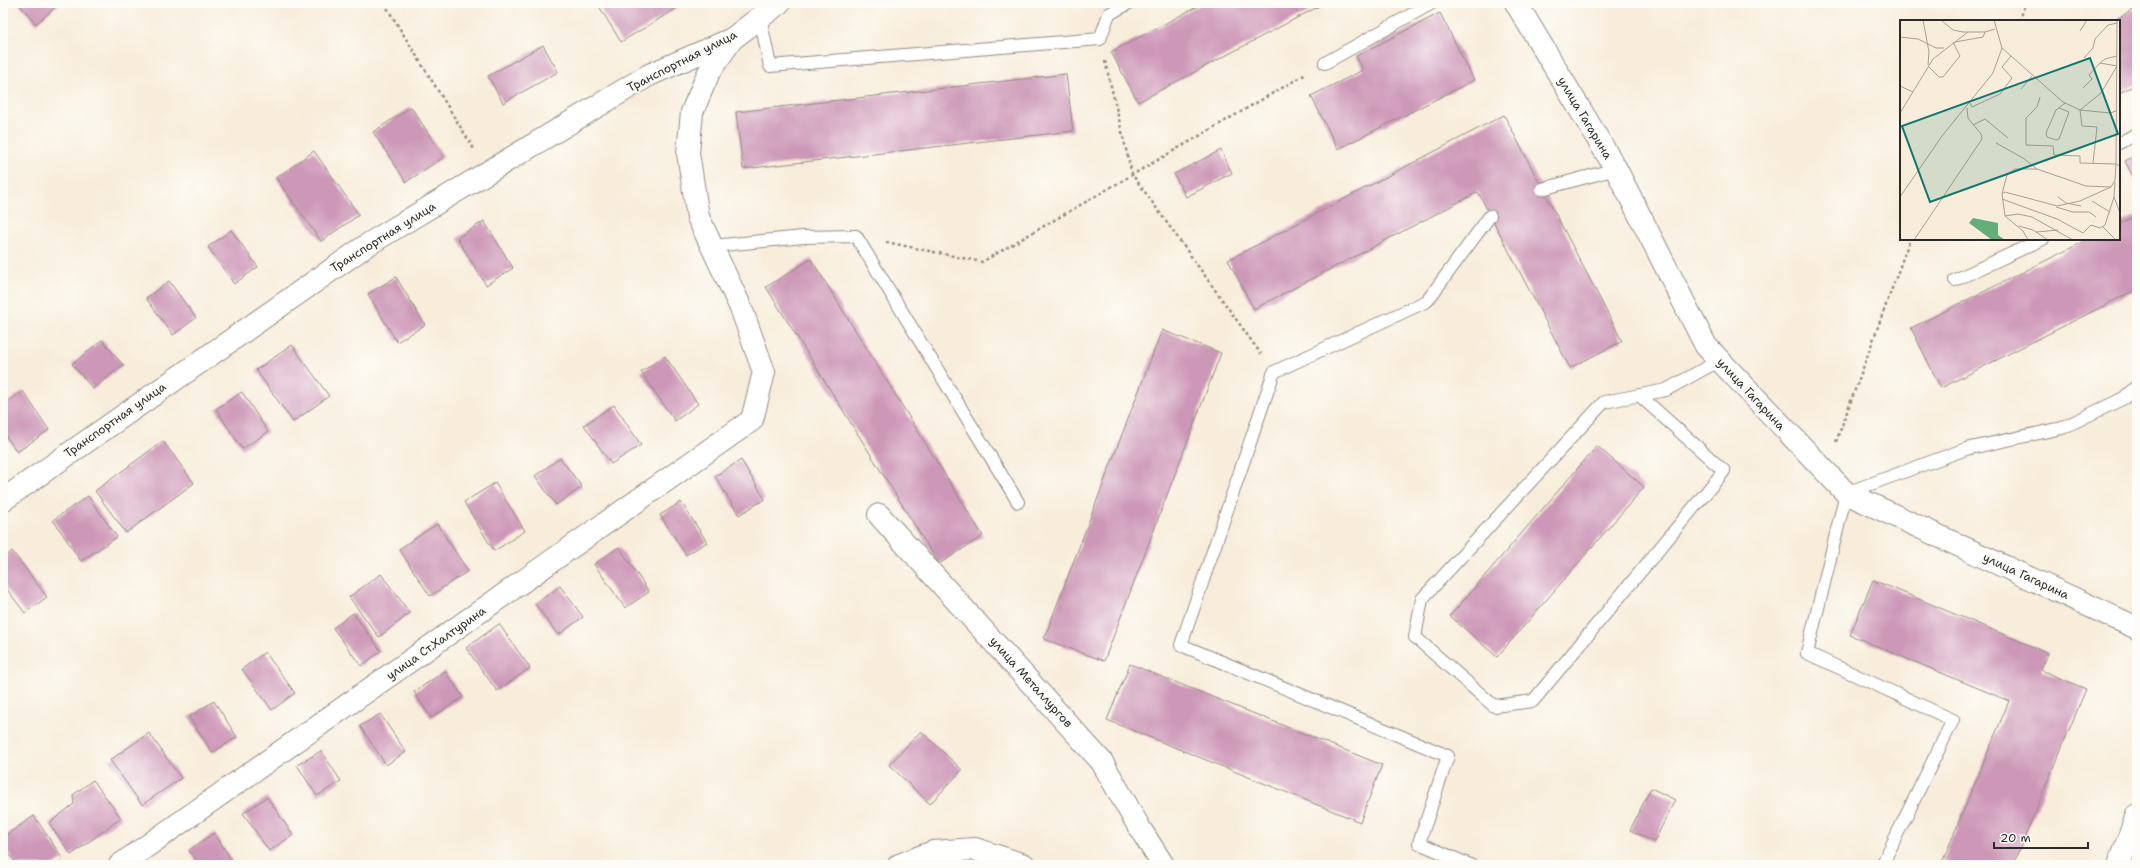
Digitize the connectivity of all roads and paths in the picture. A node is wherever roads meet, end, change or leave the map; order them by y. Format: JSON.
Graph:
{"nodes":[{"id":1,"x":384,"y":3,"type":"edge"},
{"id":2,"x":779,"y":3,"type":"edge"},
{"id":3,"x":1129,"y":3,"type":"edge"},
{"id":4,"x":1432,"y":3,"type":"edge"},
{"id":5,"x":1516,"y":3,"type":"edge"},
{"id":6,"x":2025,"y":3,"type":"edge"},
{"id":7,"x":760,"y":17,"type":"junction"},
{"id":8,"x":2020,"y":20,"type":"edge"},
{"id":9,"x":732,"y":39,"type":"junction"},
{"id":10,"x":1100,"y":39,"type":"junction"},
{"id":11,"x":1326,"y":63,"type":"joint"},
{"id":12,"x":2137,"y":134,"type":"edge"},
{"id":13,"x":2120,"y":142,"type":"edge"},
{"id":14,"x":1616,"y":169,"type":"junction"},
{"id":15,"x":488,"y":172,"type":"junction"},
{"id":16,"x":1132,"y":174,"type":"junction"},
{"id":17,"x":1542,"y":189,"type":"dead end"},
{"id":18,"x":1490,"y":216,"type":"dead end"},
{"id":19,"x":856,"y":236,"type":"junction"},
{"id":20,"x":1910,"y":240,"type":"edge"},
{"id":21,"x":2041,"y":240,"type":"edge"},
{"id":22,"x":713,"y":246,"type":"junction"},
{"id":23,"x":1955,"y":280,"type":"dead end"},
{"id":24,"x":1720,"y":360,"type":"junction"},
{"id":25,"x":1274,"y":372,"type":"junction"},
{"id":26,"x":2137,"y":386,"type":"edge"},
{"id":27,"x":1639,"y":395,"type":"junction"},
{"id":28,"x":1825,"y":472,"type":"junction"},
{"id":29,"x":1846,"y":493,"type":"junction"},
{"id":30,"x":3,"y":500,"type":"edge"},
{"id":31,"x":1018,"y":502,"type":"dead end"},
{"id":32,"x":879,"y":515,"type":"dead end"},
{"id":33,"x":2137,"y":628,"type":"edge"},
{"id":34,"x":2137,"y":815,"type":"edge"},
{"id":35,"x":120,"y":865,"type":"edge"},
{"id":36,"x":899,"y":865,"type":"edge"},
{"id":37,"x":1024,"y":865,"type":"edge"},
{"id":38,"x":1163,"y":865,"type":"edge"},
{"id":39,"x":1470,"y":865,"type":"edge"},
{"id":40,"x":1882,"y":865,"type":"edge"},
{"id":41,"x":2119,"y":865,"type":"edge"}],
"edges":[{"from":1,"to":15,"type":"path"},
{"from":2,"to":7,"type":"street","name":"Транспортная улица"},
{"from":3,"to":10,"type":"lane"},
{"from":4,"to":11,"type":"lane"},
{"from":5,"to":14,"type":"street","name":"улица Гагарина"},
{"from":6,"to":8,"type":"path"},
{"from":7,"to":9,"type":"street","name":"Транспортная улица"},
{"from":7,"to":10,"type":"lane"},
{"from":9,"to":15,"type":"street","name":"Транспортная улица"},
{"from":9,"to":22,"type":"street"},
{"from":10,"to":16,"type":"path"},
{"from":11,"to":16,"type":"path"},
{"from":12,"to":13,"type":"lane"},
{"from":14,"to":17,"type":"lane"},
{"from":14,"to":24,"type":"street","name":"улица Гагарина"},
{"from":15,"to":30,"type":"street","name":"Транспортная улица"},
{"from":16,"to":19,"type":"path"},
{"from":16,"to":25,"type":"path"},
{"from":18,"to":25,"type":"lane"},
{"from":19,"to":22,"type":"lane"},
{"from":19,"to":31,"type":"lane"},
{"from":20,"to":28,"type":"path"},
{"from":21,"to":23,"type":"lane"},
{"from":22,"to":35,"type":"street","name":"улица Ст.Халтурина"},
{"from":24,"to":27,"type":"lane"},
{"from":24,"to":28,"type":"street","name":"улица Гагарина"},
{"from":25,"to":39,"type":"lane"},
{"from":26,"to":29,"type":"lane"},
{"from":27,"to":27,"type":"lane"},
{"from":28,"to":29,"type":"street","name":"улица Гагарина"},
{"from":29,"to":33,"type":"street","name":"улица Гагарина"},
{"from":29,"to":40,"type":"lane"},
{"from":32,"to":38,"type":"street","name":"улица Металлургов"},
{"from":34,"to":41,"type":"street"},
{"from":36,"to":37,"type":"street"}]}
